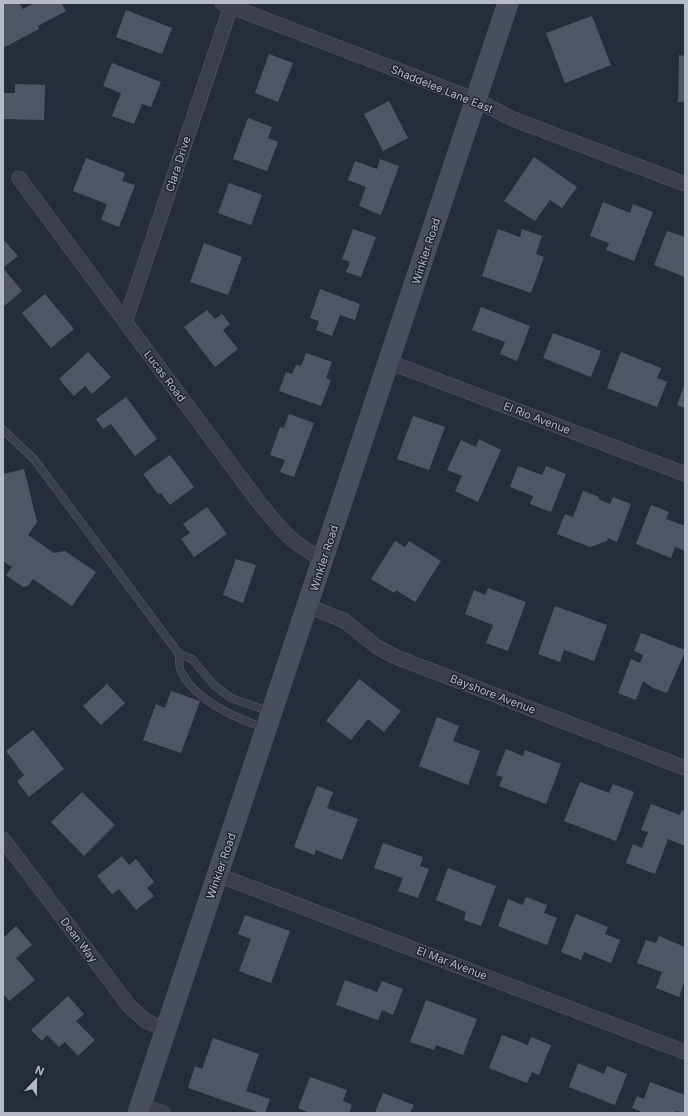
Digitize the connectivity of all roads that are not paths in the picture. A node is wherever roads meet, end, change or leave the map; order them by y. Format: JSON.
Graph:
{"nodes":[{"id":1,"x":508,"y":3,"type":"edge"},
{"id":2,"x":226,"y":5,"type":"edge"},
{"id":3,"x":476,"y":100,"type":"junction"},
{"id":4,"x":19,"y":178,"type":"dead end"},
{"id":5,"x":685,"y":184,"type":"edge"},
{"id":6,"x":125,"y":322,"type":"junction"},
{"id":7,"x":389,"y":362,"type":"junction"},
{"id":8,"x":3,"y":430,"type":"edge"},
{"id":9,"x":685,"y":474,"type":"edge"},
{"id":10,"x":324,"y":560,"type":"junction"},
{"id":11,"x":308,"y":606,"type":"junction"},
{"id":12,"x":179,"y":654,"type":"junction"},
{"id":13,"x":270,"y":721,"type":"junction"},
{"id":14,"x":685,"y":768,"type":"edge"},
{"id":15,"x":3,"y":839,"type":"edge"},
{"id":16,"x":218,"y":874,"type":"junction"},
{"id":17,"x":166,"y":1030,"type":"junction"},
{"id":18,"x":685,"y":1052,"type":"edge"},
{"id":19,"x":139,"y":1109,"type":"edge"},
{"id":20,"x":163,"y":1113,"type":"edge"}],
"edges":[{"from":1,"to":3,"type":"street","name":"Winkler Road"},
{"from":2,"to":3,"type":"street","name":"Shaddelee Lane East"},
{"from":2,"to":6,"type":"street","name":"Clara Drive"},
{"from":3,"to":5,"type":"street","name":"Shaddelee Lane East"},
{"from":3,"to":7,"type":"street","name":"Winkler Road"},
{"from":4,"to":6,"type":"street","name":"Lucas Road"},
{"from":6,"to":10,"type":"street","name":"Lucas Road"},
{"from":7,"to":9,"type":"street","name":"El Rio Avenue"},
{"from":7,"to":10,"type":"street","name":"Winkler Road"},
{"from":8,"to":12,"type":"lane"},
{"from":10,"to":11,"type":"street","name":"Winkler Road"},
{"from":11,"to":13,"type":"street","name":"Winkler Road"},
{"from":11,"to":14,"type":"street","name":"Bayshore Avenue"},
{"from":12,"to":13,"type":"lane"},
{"from":12,"to":13,"type":"lane"},
{"from":13,"to":16,"type":"street","name":"Winkler Road"},
{"from":15,"to":17,"type":"street","name":"Dean Way"},
{"from":16,"to":17,"type":"street","name":"Winkler Road"},
{"from":16,"to":18,"type":"street","name":"El Mar Avenue"},
{"from":17,"to":19,"type":"street","name":"Winkler Road"},
{"from":19,"to":20,"type":"street"}]}
